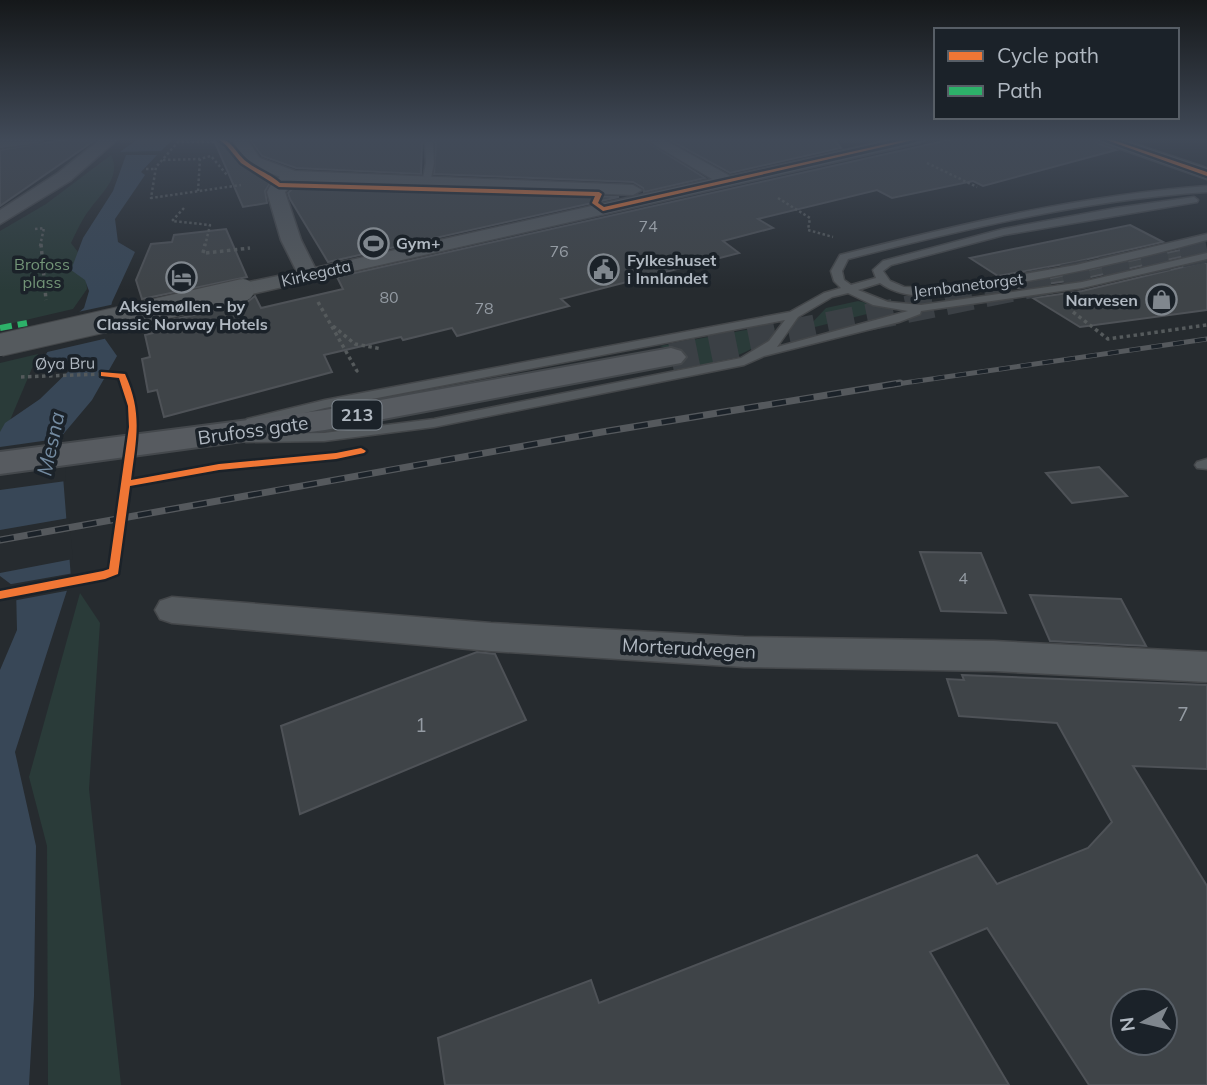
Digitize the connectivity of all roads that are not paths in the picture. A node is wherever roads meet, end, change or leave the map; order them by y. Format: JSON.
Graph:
{"nodes":[{"id":1,"x":46,"y":189,"type":"edge"},
{"id":2,"x":277,"y":189,"type":"edge"},
{"id":3,"x":567,"y":189,"type":"edge"},
{"id":4,"x":695,"y":189,"type":"edge"},
{"id":5,"x":1207,"y":189,"type":"edge"},
{"id":6,"x":676,"y":193,"type":"junction"},
{"id":7,"x":1207,"y":200,"type":"edge"},
{"id":8,"x":2,"y":216,"type":"edge"},
{"id":9,"x":1207,"y":237,"type":"edge"},
{"id":10,"x":1207,"y":256,"type":"edge"},
{"id":11,"x":308,"y":275,"type":"junction"},
{"id":12,"x":881,"y":280,"type":"junction"},
{"id":13,"x":849,"y":289,"type":"junction"},
{"id":14,"x":921,"y":308,"type":"junction"},
{"id":15,"x":793,"y":315,"type":"junction"},
{"id":16,"x":0,"y":345,"type":"edge"},
{"id":17,"x":763,"y":354,"type":"junction"},
{"id":18,"x":671,"y":357,"type":"tunnel mouth"},
{"id":19,"x":182,"y":440,"type":"junction"},
{"id":20,"x":0,"y":463,"type":"edge"},
{"id":21,"x":172,"y":610,"type":"dead end"},
{"id":22,"x":1207,"y":667,"type":"edge"}],
"edges":[{"from":1,"to":8,"type":"street"},
{"from":2,"to":11,"type":"street"},
{"from":3,"to":6,"type":"street"},
{"from":4,"to":6,"type":"street","name":"Kirkegata"},
{"from":5,"to":13,"type":"lane"},
{"from":6,"to":11,"type":"street","name":"Kirkegata"},
{"from":7,"to":12,"type":"lane"},
{"from":9,"to":12,"type":"lane"},
{"from":10,"to":14,"type":"lane","name":"Jernbanetorget"},
{"from":11,"to":16,"type":"street","name":"Kirkegata","bridge":true},
{"from":12,"to":13,"type":"lane"},
{"from":13,"to":14,"type":"lane","name":"Jernbanetorget"},
{"from":13,"to":15,"type":"lane"},
{"from":14,"to":17,"type":"lane"},
{"from":15,"to":17,"type":"lane"},
{"from":15,"to":19,"type":"lane"},
{"from":17,"to":19,"type":"lane"},
{"from":18,"to":19,"type":"main road","name":"Brufoss gate","number":"213"},
{"from":19,"to":20,"type":"main road","name":"Brufoss gate","number":"213"},
{"from":21,"to":22,"type":"street","name":"Morterudvegen"}]}
